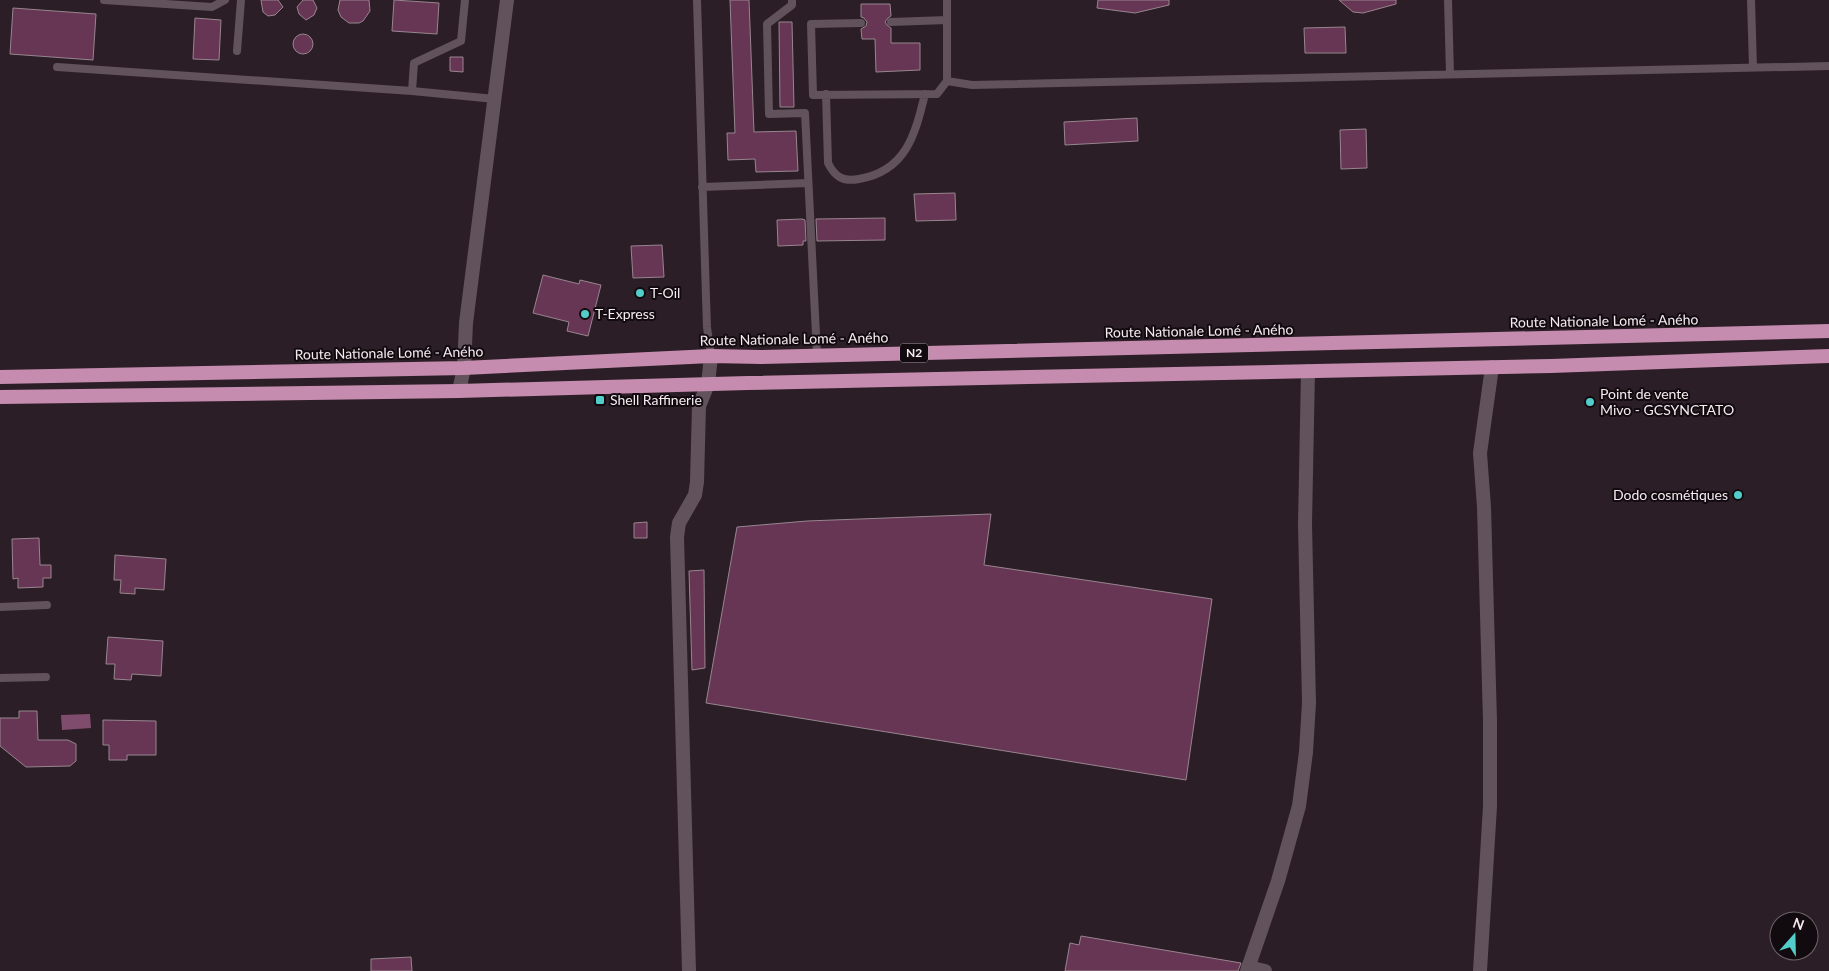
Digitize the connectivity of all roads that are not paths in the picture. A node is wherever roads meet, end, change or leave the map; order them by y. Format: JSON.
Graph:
{"nodes":[{"id":1,"x":104,"y":0,"type":"edge"},
{"id":2,"x":225,"y":0,"type":"edge"},
{"id":3,"x":241,"y":0,"type":"edge"},
{"id":4,"x":465,"y":0,"type":"edge"},
{"id":5,"x":507,"y":0,"type":"edge"},
{"id":6,"x":697,"y":0,"type":"edge"},
{"id":7,"x":792,"y":0,"type":"edge"},
{"id":8,"x":947,"y":0,"type":"edge"},
{"id":9,"x":1448,"y":0,"type":"edge"},
{"id":10,"x":1751,"y":0,"type":"edge"},
{"id":11,"x":947,"y":20,"type":"junction"},
{"id":12,"x":861,"y":22,"type":"dead end"},
{"id":13,"x":891,"y":22,"type":"dead end"},
{"id":14,"x":237,"y":51,"type":"dead end"},
{"id":15,"x":1829,"y":66,"type":"edge"},
{"id":16,"x":57,"y":67,"type":"dead end"},
{"id":17,"x":1753,"y":68,"type":"junction"},
{"id":18,"x":1450,"y":74,"type":"junction"},
{"id":19,"x":947,"y":81,"type":"junction"},
{"id":20,"x":412,"y":91,"type":"junction"},
{"id":21,"x":826,"y":94,"type":"junction"},
{"id":22,"x":925,"y":94,"type":"junction"},
{"id":23,"x":495,"y":99,"type":"junction"},
{"id":24,"x":808,"y":183,"type":"junction"},
{"id":25,"x":702,"y":187,"type":"junction"},
{"id":26,"x":1829,"y":331,"type":"edge"},
{"id":27,"x":816,"y":354,"type":"junction"},
{"id":28,"x":711,"y":356,"type":"junction"},
{"id":29,"x":1829,"y":356,"type":"edge"},
{"id":30,"x":1492,"y":367,"type":"junction"},
{"id":31,"x":464,"y":368,"type":"junction"},
{"id":32,"x":1308,"y":371,"type":"junction"},
{"id":33,"x":0,"y":376,"type":"edge"},
{"id":34,"x":708,"y":384,"type":"junction"},
{"id":35,"x":459,"y":391,"type":"junction"},
{"id":36,"x":0,"y":397,"type":"edge"},
{"id":37,"x":47,"y":605,"type":"dead end"},
{"id":38,"x":0,"y":606,"type":"edge"},
{"id":39,"x":46,"y":676,"type":"dead end"},
{"id":40,"x":0,"y":678,"type":"edge"},
{"id":41,"x":1248,"y":969,"type":"edge"},
{"id":42,"x":689,"y":971,"type":"edge"},
{"id":43,"x":1265,"y":971,"type":"edge"},
{"id":44,"x":1480,"y":971,"type":"edge"}],
"edges":[{"from":1,"to":2,"type":"lane"},
{"from":3,"to":14,"type":"lane"},
{"from":4,"to":20,"type":"lane"},
{"from":5,"to":23,"type":"street"},
{"from":6,"to":25,"type":"lane"},
{"from":7,"to":24,"type":"lane"},
{"from":8,"to":11,"type":"lane"},
{"from":9,"to":18,"type":"lane"},
{"from":10,"to":17,"type":"lane"},
{"from":11,"to":13,"type":"lane"},
{"from":11,"to":19,"type":"lane"},
{"from":12,"to":21,"type":"lane"},
{"from":15,"to":17,"type":"lane"},
{"from":16,"to":20,"type":"lane"},
{"from":17,"to":18,"type":"lane"},
{"from":18,"to":19,"type":"lane"},
{"from":19,"to":22,"type":"lane"},
{"from":20,"to":23,"type":"lane"},
{"from":21,"to":22,"type":"lane"},
{"from":21,"to":22,"type":"lane"},
{"from":23,"to":31,"type":"street"},
{"from":24,"to":25,"type":"lane"},
{"from":24,"to":27,"type":"lane"},
{"from":25,"to":28,"type":"lane"},
{"from":26,"to":27,"type":"highway","name":"Route Nationale Lomé - Aného","number":"N2"},
{"from":27,"to":28,"type":"highway","name":"Route Nationale Lomé - Aného","number":"N2"},
{"from":28,"to":31,"type":"highway","name":"Route Nationale Lomé - Aného","number":"N2"},
{"from":28,"to":34,"type":"street"},
{"from":29,"to":30,"type":"highway","number":"N2"},
{"from":30,"to":32,"type":"highway","number":"N2"},
{"from":30,"to":44,"type":"street"},
{"from":31,"to":33,"type":"highway","name":"Route Nationale Lomé - Aného","number":"N2"},
{"from":31,"to":35,"type":"street"},
{"from":32,"to":34,"type":"highway","number":"N2"},
{"from":32,"to":41,"type":"street"},
{"from":34,"to":35,"type":"highway","number":"N2"},
{"from":34,"to":42,"type":"street"},
{"from":35,"to":36,"type":"highway","number":"N2"},
{"from":37,"to":38,"type":"lane"},
{"from":39,"to":40,"type":"lane"},
{"from":41,"to":43,"type":"street"}]}
